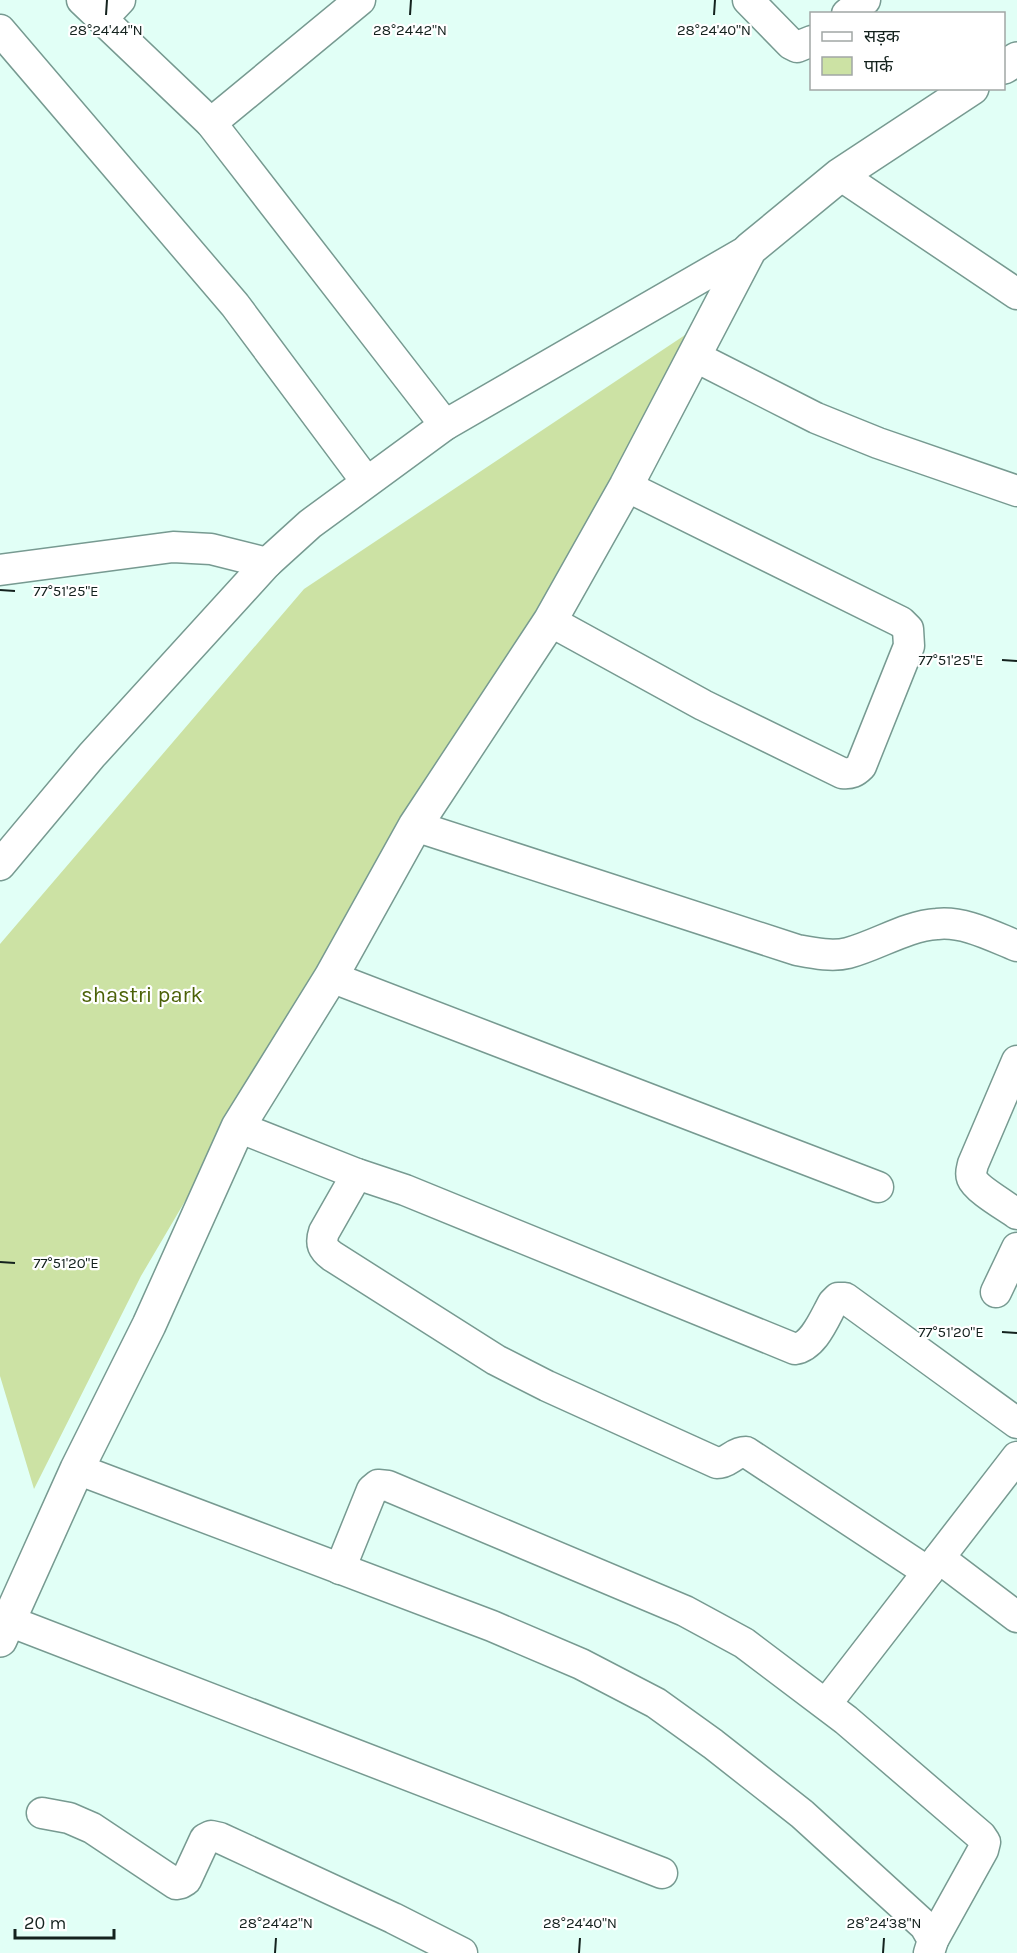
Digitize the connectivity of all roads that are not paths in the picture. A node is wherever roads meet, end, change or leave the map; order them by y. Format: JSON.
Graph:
{"nodes":[{"id":1,"x":360,"y":0,"type":"edge"},
{"id":2,"x":748,"y":0,"type":"edge"},
{"id":3,"x":865,"y":0,"type":"edge"},
{"id":4,"x":102,"y":6,"type":"edge"},
{"id":5,"x":850,"y":12,"type":"edge"},
{"id":6,"x":0,"y":30,"type":"edge"},
{"id":7,"x":810,"y":42,"type":"edge"},
{"id":8,"x":969,"y":90,"type":"edge"},
{"id":9,"x":211,"y":123,"type":"junction"},
{"id":10,"x":840,"y":175,"type":"junction"},
{"id":11,"x":750,"y":249,"type":"junction"},
{"id":12,"x":1017,"y":294,"type":"edge"},
{"id":13,"x":694,"y":356,"type":"junction"},
{"id":14,"x":445,"y":425,"type":"junction"},
{"id":15,"x":366,"y":481,"type":"junction"},
{"id":16,"x":626,"y":486,"type":"junction"},
{"id":17,"x":1017,"y":491,"type":"edge"},
{"id":18,"x":267,"y":563,"type":"junction"},
{"id":19,"x":0,"y":570,"type":"edge"},
{"id":20,"x":550,"y":621,"type":"junction"},
{"id":21,"x":415,"y":826,"type":"junction"},
{"id":22,"x":0,"y":865,"type":"edge"},
{"id":23,"x":1017,"y":946,"type":"edge"},
{"id":24,"x":331,"y":977,"type":"junction"},
{"id":25,"x":1017,"y":1061,"type":"edge"},
{"id":26,"x":238,"y":1127,"type":"junction"},
{"id":27,"x":357,"y":1174,"type":"junction"},
{"id":28,"x":878,"y":1187,"type":"dead end"},
{"id":29,"x":1017,"y":1214,"type":"edge"},
{"id":30,"x":1017,"y":1248,"type":"edge"},
{"id":31,"x":996,"y":1292,"type":"dead end"},
{"id":32,"x":1017,"y":1423,"type":"edge"},
{"id":33,"x":1017,"y":1457,"type":"edge"},
{"id":34,"x":77,"y":1469,"type":"junction"},
{"id":35,"x":934,"y":1565,"type":"junction"},
{"id":36,"x":340,"y":1569,"type":"junction"},
{"id":37,"x":1017,"y":1617,"type":"edge"},
{"id":38,"x":5,"y":1630,"type":"edge"},
{"id":39,"x":826,"y":1704,"type":"junction"},
{"id":40,"x":42,"y":1813,"type":"dead end"},
{"id":41,"x":662,"y":1874,"type":"dead end"},
{"id":42,"x":931,"y":1947,"type":"edge"},
{"id":43,"x":462,"y":1953,"type":"edge"}],
"edges":[{"from":1,"to":9,"type":"street"},
{"from":2,"to":7,"type":"street"},
{"from":3,"to":5,"type":"street"},
{"from":4,"to":9,"type":"street"},
{"from":6,"to":15,"type":"street"},
{"from":8,"to":10,"type":"street"},
{"from":9,"to":14,"type":"street"},
{"from":10,"to":11,"type":"street"},
{"from":10,"to":12,"type":"street"},
{"from":11,"to":13,"type":"street"},
{"from":11,"to":14,"type":"street"},
{"from":13,"to":16,"type":"street"},
{"from":13,"to":17,"type":"street"},
{"from":14,"to":15,"type":"street"},
{"from":15,"to":18,"type":"street"},
{"from":16,"to":20,"type":"street"},
{"from":16,"to":20,"type":"street"},
{"from":18,"to":19,"type":"street"},
{"from":18,"to":22,"type":"street"},
{"from":20,"to":21,"type":"street"},
{"from":21,"to":23,"type":"street"},
{"from":21,"to":24,"type":"street"},
{"from":24,"to":26,"type":"street"},
{"from":24,"to":28,"type":"street"},
{"from":25,"to":29,"type":"street"},
{"from":26,"to":27,"type":"street"},
{"from":26,"to":34,"type":"street"},
{"from":27,"to":32,"type":"street"},
{"from":27,"to":35,"type":"street"},
{"from":30,"to":31,"type":"street"},
{"from":33,"to":35,"type":"street"},
{"from":34,"to":36,"type":"street"},
{"from":34,"to":38,"type":"street"},
{"from":35,"to":37,"type":"street"},
{"from":35,"to":39,"type":"street"},
{"from":36,"to":39,"type":"street"},
{"from":36,"to":42,"type":"street"},
{"from":38,"to":41,"type":"street"},
{"from":39,"to":42,"type":"street"},
{"from":40,"to":43,"type":"street"}]}
